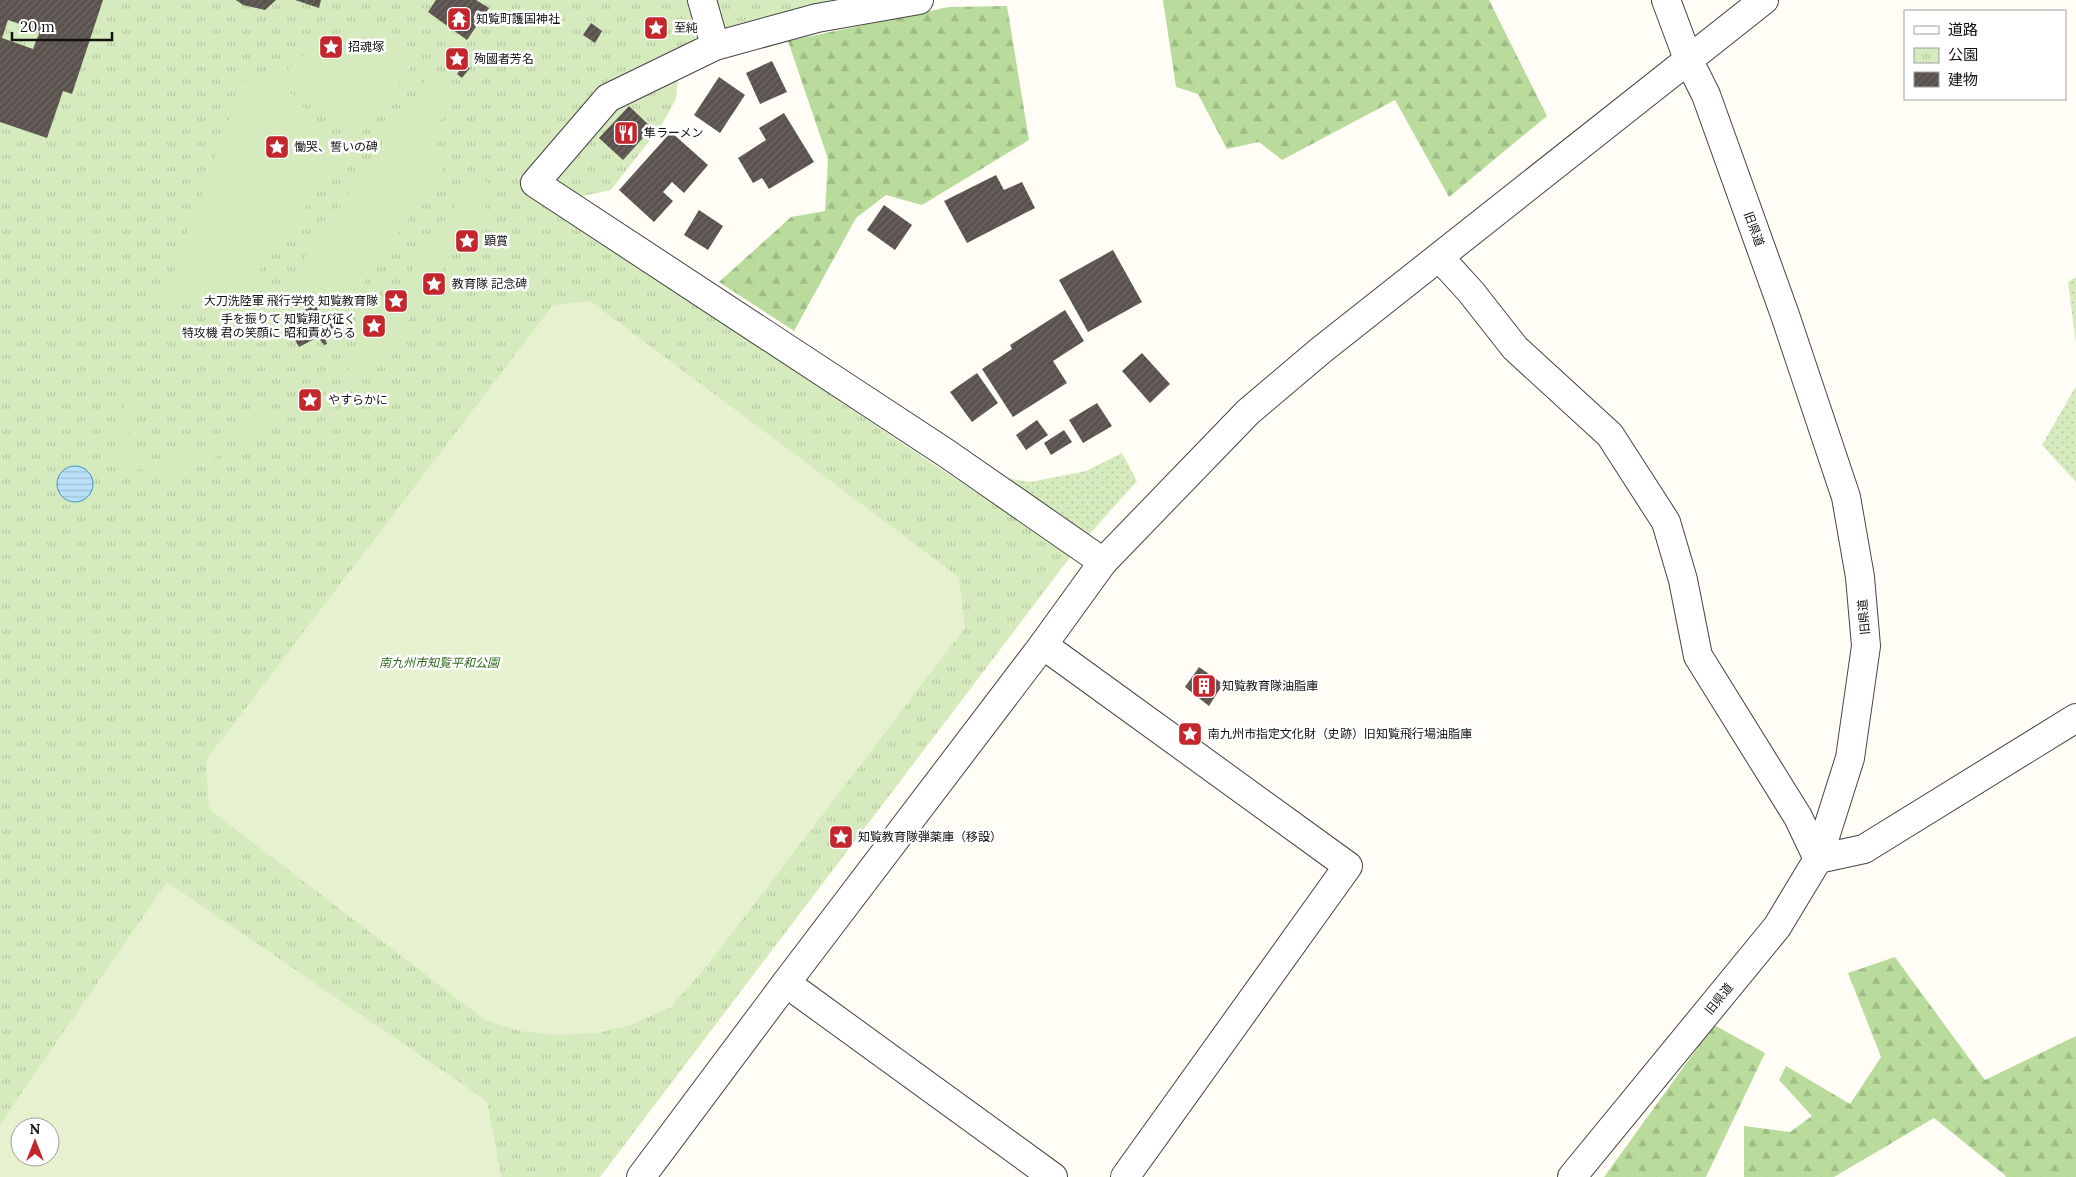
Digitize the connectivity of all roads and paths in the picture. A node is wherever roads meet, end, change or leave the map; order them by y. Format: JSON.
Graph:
{"nodes":[{"id":1,"x":702,"y":0,"type":"edge"},
{"id":2,"x":919,"y":0,"type":"edge"},
{"id":3,"x":1666,"y":0,"type":"edge"},
{"id":4,"x":1764,"y":0,"type":"edge"},
{"id":5,"x":715,"y":46,"type":"junction"},
{"id":6,"x":1688,"y":59,"type":"junction"},
{"id":7,"x":1440,"y":258,"type":"junction"},
{"id":8,"x":1103,"y":562,"type":"junction"},
{"id":9,"x":1043,"y":645,"type":"junction"},
{"id":10,"x":2076,"y":718,"type":"edge"},
{"id":11,"x":1818,"y":859,"type":"junction"},
{"id":12,"x":786,"y":983,"type":"junction"},
{"id":13,"x":641,"y":1177,"type":"edge"},
{"id":14,"x":1053,"y":1177,"type":"edge"},
{"id":15,"x":1125,"y":1177,"type":"edge"},
{"id":16,"x":1572,"y":1177,"type":"edge"}],
"edges":[{"from":1,"to":5,"type":"street"},
{"from":2,"to":5,"type":"street"},
{"from":3,"to":6,"type":"street","name":"旧県道"},
{"from":4,"to":6,"type":"street"},
{"from":5,"to":8,"type":"street"},
{"from":6,"to":7,"type":"street"},
{"from":6,"to":11,"type":"street","name":"旧県道"},
{"from":7,"to":8,"type":"street"},
{"from":7,"to":11,"type":"street"},
{"from":8,"to":9,"type":"street"},
{"from":9,"to":12,"type":"street"},
{"from":9,"to":15,"type":"street"},
{"from":10,"to":11,"type":"street"},
{"from":11,"to":16,"type":"street","name":"旧県道"},
{"from":12,"to":13,"type":"street"},
{"from":12,"to":14,"type":"street"}]}
